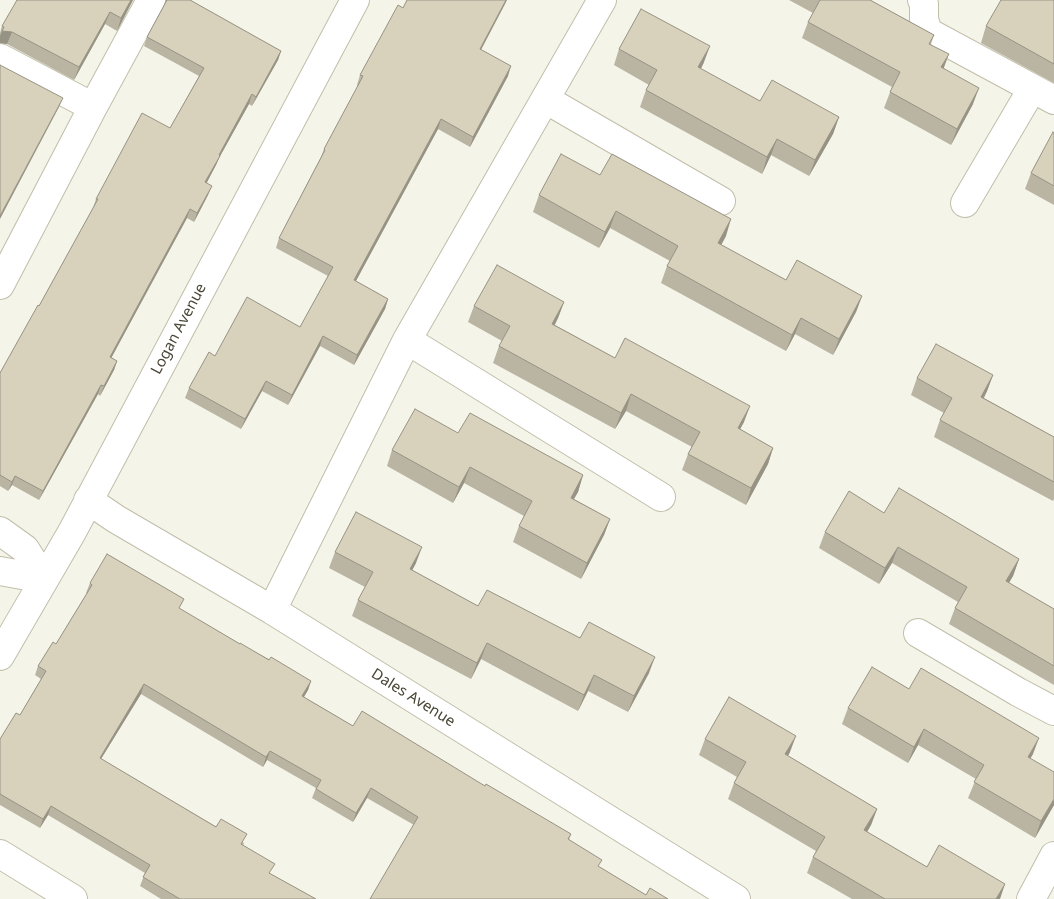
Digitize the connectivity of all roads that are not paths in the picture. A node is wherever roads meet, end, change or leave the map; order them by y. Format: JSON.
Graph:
{"nodes":[{"id":1,"x":151,"y":0,"type":"edge"},
{"id":2,"x":355,"y":0,"type":"edge"},
{"id":3,"x":602,"y":0,"type":"edge"},
{"id":4,"x":922,"y":0,"type":"edge"},
{"id":5,"x":0,"y":58,"type":"edge"},
{"id":6,"x":1043,"y":94,"type":"edge"},
{"id":7,"x":545,"y":99,"type":"junction"},
{"id":8,"x":93,"y":108,"type":"junction"},
{"id":9,"x":721,"y":201,"type":"dead end"},
{"id":10,"x":965,"y":203,"type":"dead end"},
{"id":11,"x":0,"y":285,"type":"edge"},
{"id":12,"x":407,"y":340,"type":"junction"},
{"id":13,"x":660,"y":497,"type":"dead end"},
{"id":14,"x":88,"y":500,"type":"junction"},
{"id":15,"x":0,"y":531,"type":"edge"},
{"id":16,"x":0,"y":571,"type":"edge"},
{"id":17,"x":44,"y":579,"type":"junction"},
{"id":18,"x":272,"y":610,"type":"junction"},
{"id":19,"x":918,"y":634,"type":"dead end"},
{"id":20,"x":0,"y":656,"type":"edge"},
{"id":21,"x":1054,"y":711,"type":"edge"},
{"id":22,"x":0,"y":854,"type":"edge"},
{"id":23,"x":1054,"y":856,"type":"edge"},
{"id":24,"x":73,"y":899,"type":"edge"},
{"id":25,"x":736,"y":899,"type":"edge"},
{"id":26,"x":1031,"y":899,"type":"edge"}],
"edges":[{"from":1,"to":8,"type":"street"},
{"from":2,"to":14,"type":"street","name":"Logan Avenue"},
{"from":3,"to":7,"type":"street"},
{"from":4,"to":6,"type":"street"},
{"from":5,"to":8,"type":"street"},
{"from":6,"to":10,"type":"street"},
{"from":7,"to":9,"type":"street"},
{"from":7,"to":12,"type":"street"},
{"from":8,"to":11,"type":"street"},
{"from":12,"to":13,"type":"street"},
{"from":12,"to":18,"type":"street"},
{"from":14,"to":17,"type":"street","name":"Logan Avenue"},
{"from":14,"to":18,"type":"street","name":"Dales Avenue"},
{"from":15,"to":17,"type":"street"},
{"from":16,"to":17,"type":"street"},
{"from":17,"to":20,"type":"street","name":"Logan Avenue"},
{"from":18,"to":25,"type":"street","name":"Dales Avenue"},
{"from":19,"to":21,"type":"street"},
{"from":22,"to":24,"type":"street"},
{"from":23,"to":26,"type":"street"}]}
